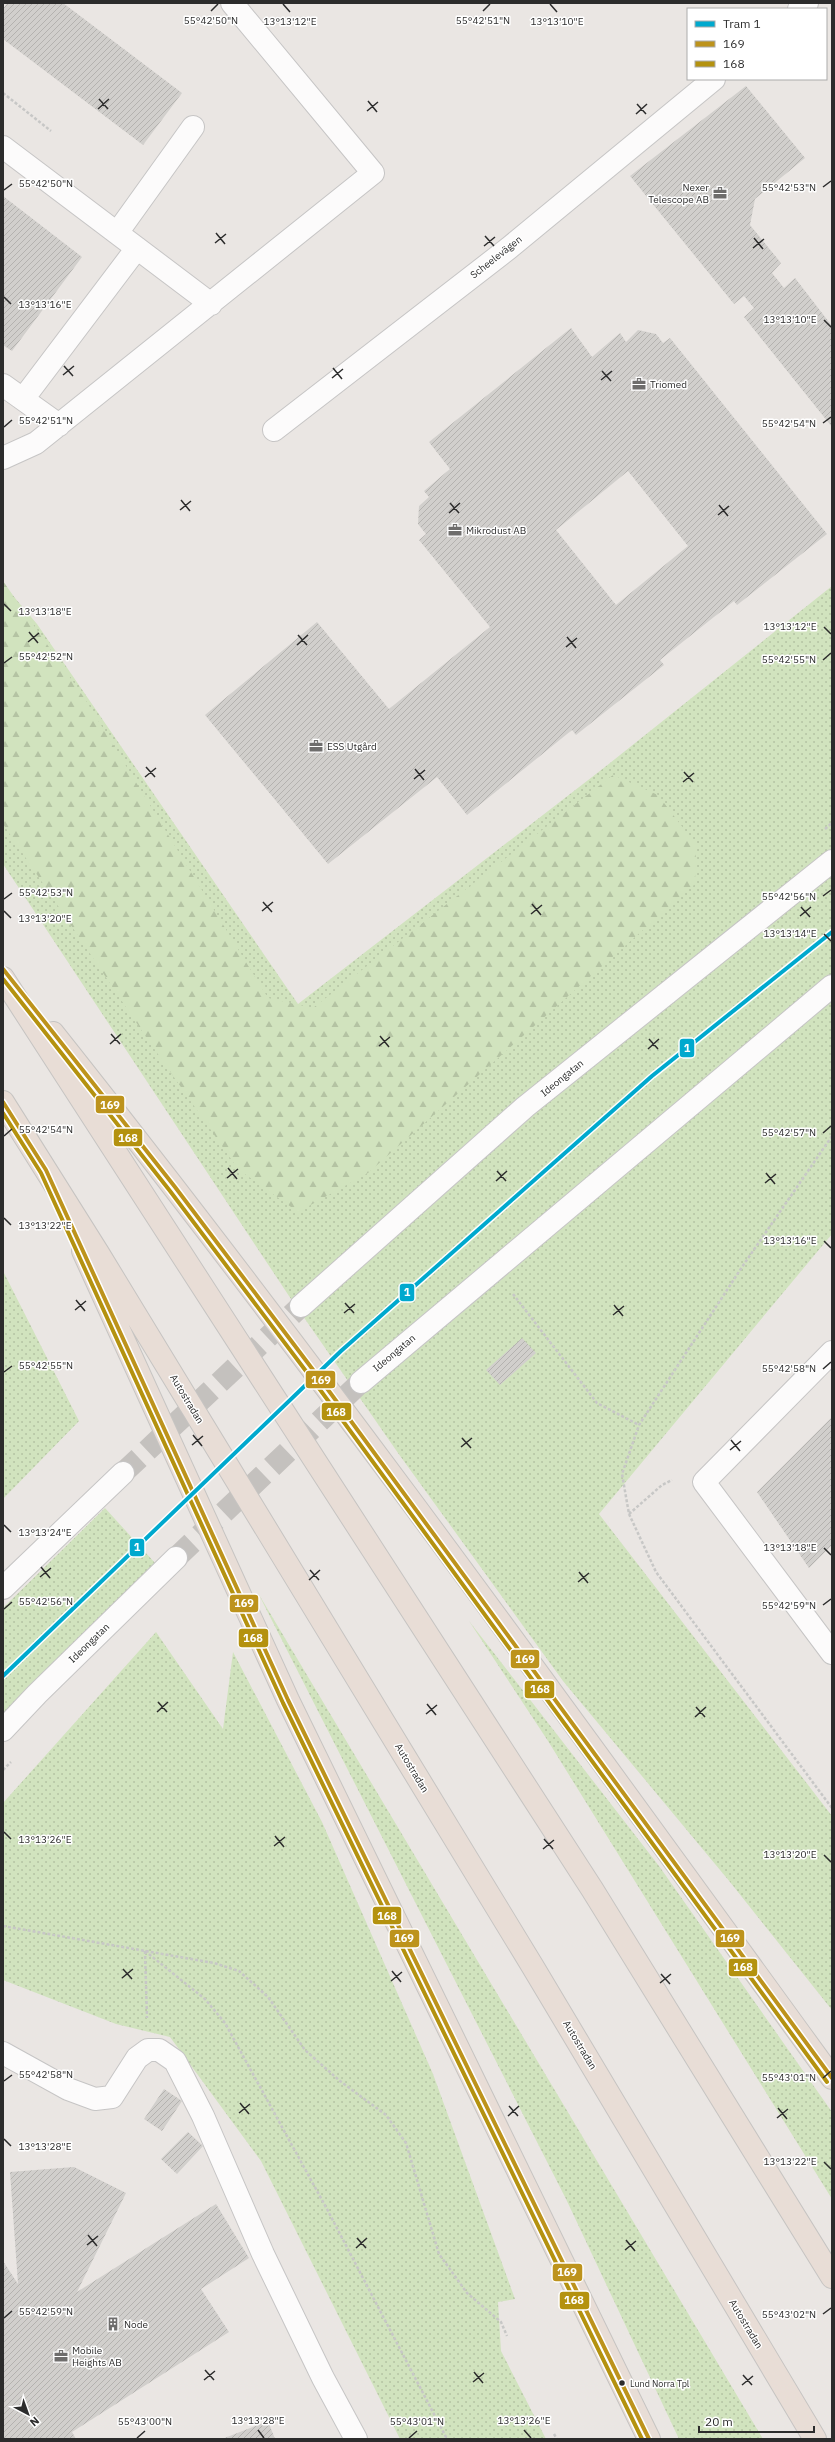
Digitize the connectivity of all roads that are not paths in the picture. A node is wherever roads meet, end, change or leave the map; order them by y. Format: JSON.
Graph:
{"nodes":[{"id":1,"x":232,"y":3,"type":"edge"},
{"id":2,"x":713,"y":80,"type":"edge"},
{"id":3,"x":193,"y":127,"type":"dead end"},
{"id":4,"x":3,"y":147,"type":"edge"},
{"id":5,"x":117,"y":233,"type":"junction"},
{"id":6,"x":137,"y":248,"type":"junction"},
{"id":7,"x":211,"y":304,"type":"junction"},
{"id":8,"x":3,"y":385,"type":"edge"},
{"id":9,"x":23,"y":399,"type":"junction"},
{"id":10,"x":59,"y":425,"type":"junction"},
{"id":11,"x":274,"y":430,"type":"dead end"},
{"id":12,"x":3,"y":458,"type":"edge"},
{"id":13,"x":832,"y":861,"type":"edge"},
{"id":14,"x":3,"y":969,"type":"edge"},
{"id":15,"x":3,"y":978,"type":"edge"},
{"id":16,"x":832,"y":986,"type":"edge"},
{"id":17,"x":3,"y":1102,"type":"edge"},
{"id":18,"x":46,"y":1170,"type":"junction"},
{"id":19,"x":301,"y":1306,"type":"tunnel mouth"},
{"id":20,"x":832,"y":1352,"type":"edge"},
{"id":21,"x":360,"y":1382,"type":"tunnel mouth"},
{"id":22,"x":123,"y":1473,"type":"tunnel mouth"},
{"id":23,"x":176,"y":1558,"type":"tunnel mouth"},
{"id":24,"x":3,"y":1588,"type":"edge"},
{"id":25,"x":832,"y":1653,"type":"edge"},
{"id":26,"x":3,"y":1730,"type":"edge"},
{"id":27,"x":3,"y":2053,"type":"edge"},
{"id":28,"x":832,"y":2078,"type":"edge"},
{"id":29,"x":832,"y":2278,"type":"edge"},
{"id":30,"x":356,"y":2439,"type":"edge"},
{"id":31,"x":649,"y":2439,"type":"edge"},
{"id":32,"x":815,"y":2439,"type":"edge"}],
"edges":[{"from":1,"to":7,"type":"street"},
{"from":2,"to":11,"type":"street","name":"Scheelevägen"},
{"from":3,"to":5,"type":"street"},
{"from":4,"to":5,"type":"street"},
{"from":5,"to":6,"type":"street"},
{"from":6,"to":7,"type":"street"},
{"from":6,"to":9,"type":"street"},
{"from":7,"to":10,"type":"street"},
{"from":8,"to":9,"type":"street"},
{"from":9,"to":10,"type":"street"},
{"from":10,"to":12,"type":"street"},
{"from":13,"to":19,"type":"street","name":"Ideongatan"},
{"from":14,"to":28,"type":"highway"},
{"from":15,"to":29,"type":"highway"},
{"from":16,"to":21,"type":"street","name":"Ideongatan"},
{"from":17,"to":18,"type":"highway","name":"Autostradan"},
{"from":18,"to":31,"type":"highway"},
{"from":18,"to":32,"type":"highway","name":"Autostradan"},
{"from":20,"to":25,"type":"street"},
{"from":22,"to":24,"type":"street"},
{"from":23,"to":26,"type":"street","name":"Ideongatan"},
{"from":27,"to":30,"type":"street"}]}
